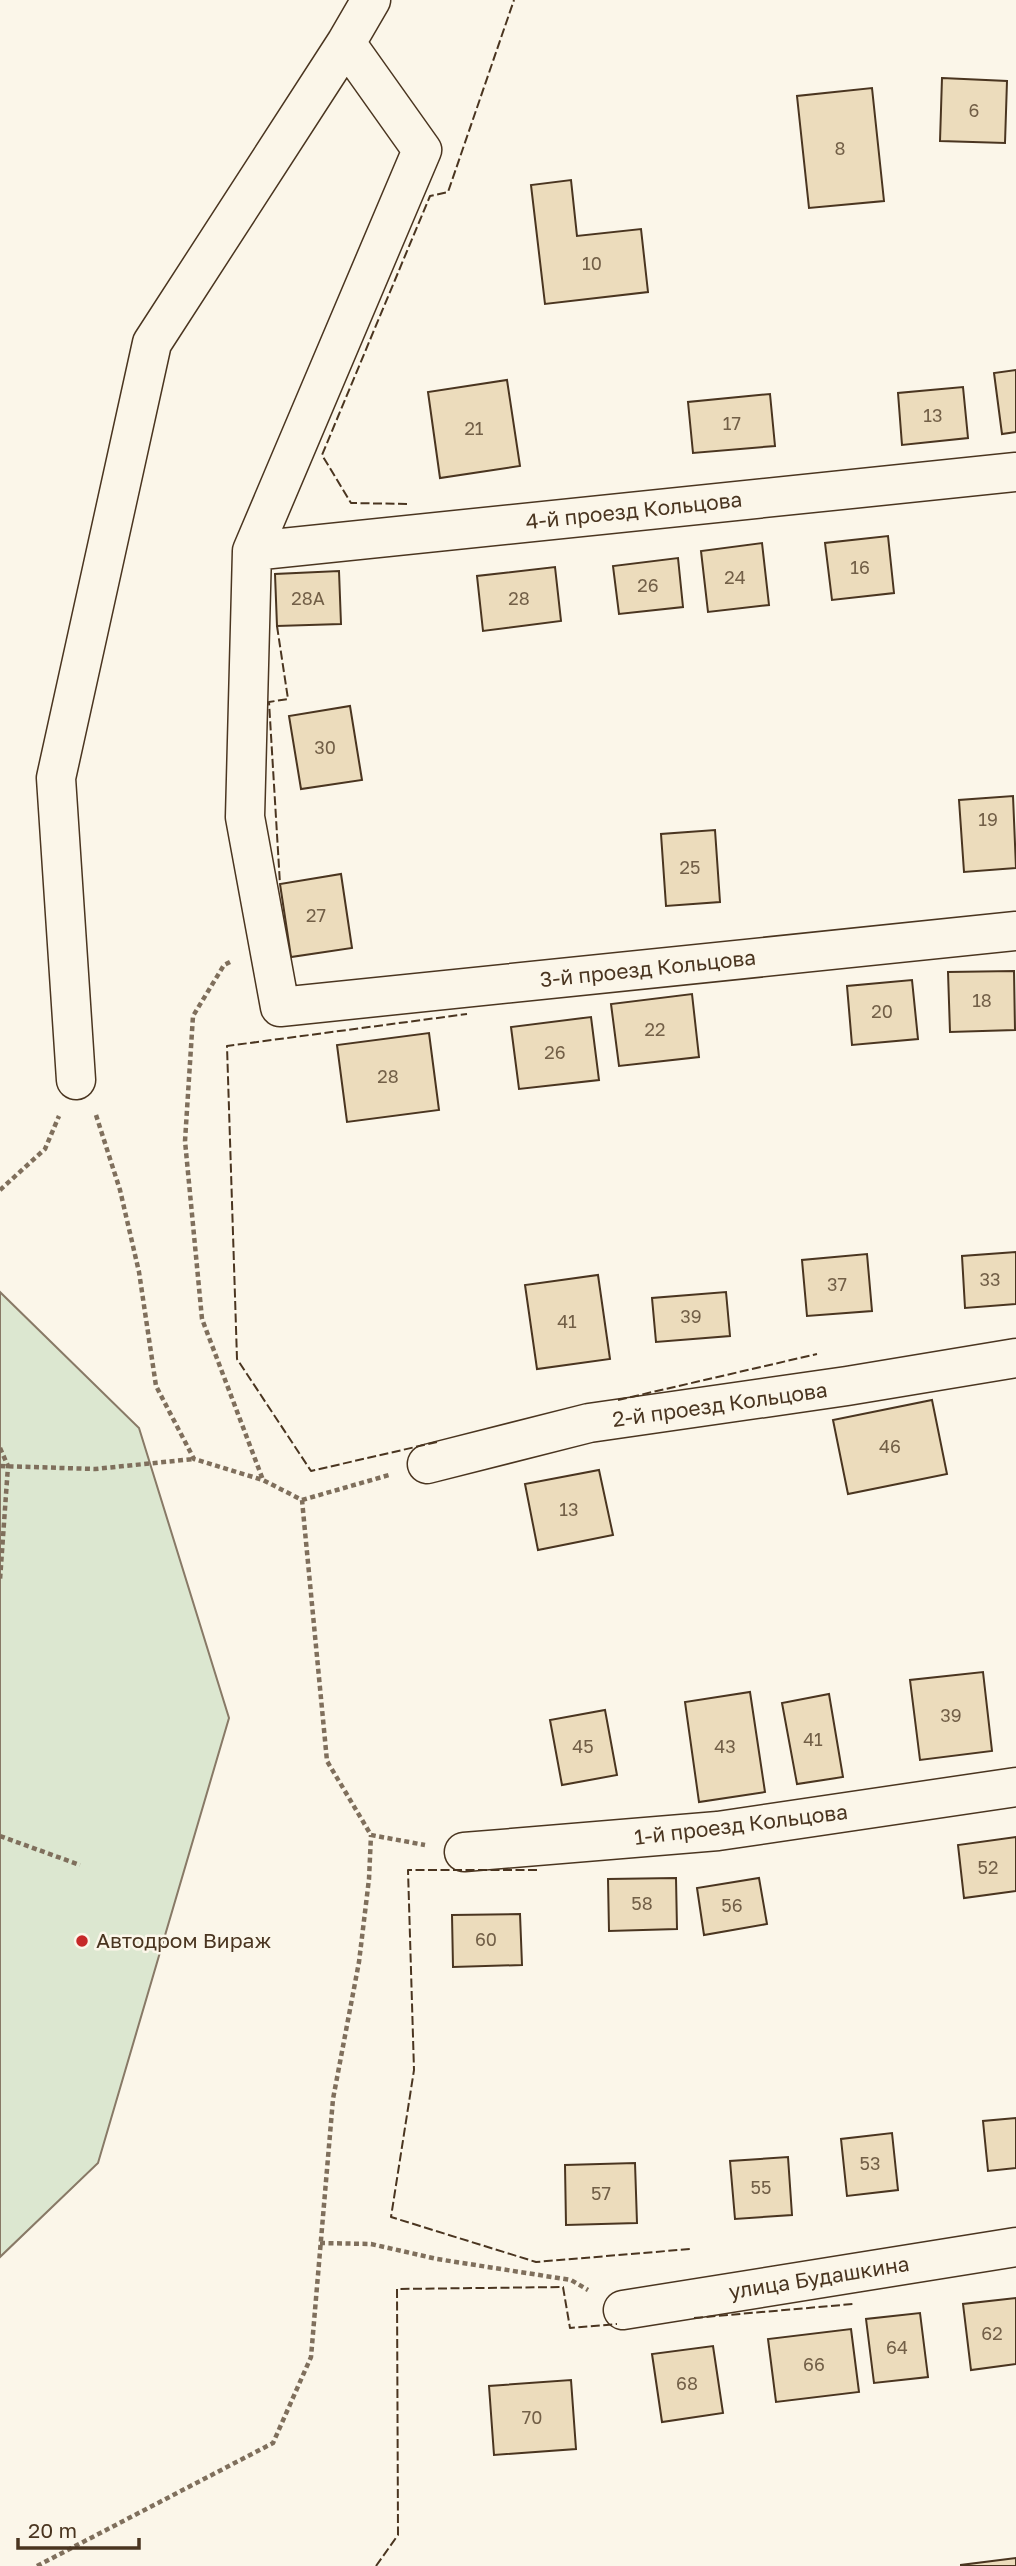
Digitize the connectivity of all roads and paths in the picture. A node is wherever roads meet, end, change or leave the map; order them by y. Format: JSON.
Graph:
{"nodes":[{"id":1,"x":371,"y":0,"type":"edge"},
{"id":2,"x":346,"y":43,"type":"junction"},
{"id":3,"x":1016,"y":472,"type":"edge"},
{"id":4,"x":252,"y":551,"type":"junction"},
{"id":5,"x":1016,"y":930,"type":"edge"},
{"id":6,"x":268,"y":941,"type":"junction"},
{"id":7,"x":76,"y":1080,"type":"junction"},
{"id":8,"x":0,"y":1189,"type":"edge"},
{"id":9,"x":1016,"y":1358,"type":"edge"},
{"id":10,"x":0,"y":1448,"type":"edge"},
{"id":11,"x":194,"y":1459,"type":"junction"},
{"id":12,"x":427,"y":1464,"type":"joint"},
{"id":13,"x":0,"y":1466,"type":"edge"},
{"id":14,"x":8,"y":1466,"type":"junction"},
{"id":15,"x":263,"y":1480,"type":"junction"},
{"id":16,"x":302,"y":1500,"type":"junction"},
{"id":17,"x":0,"y":1580,"type":"edge"},
{"id":18,"x":1016,"y":1787,"type":"edge"},
{"id":19,"x":371,"y":1835,"type":"junction"},
{"id":20,"x":0,"y":1836,"type":"edge"},
{"id":21,"x":464,"y":1852,"type":"joint"},
{"id":22,"x":80,"y":1866,"type":"dead end"},
{"id":23,"x":320,"y":2243,"type":"junction"},
{"id":24,"x":1016,"y":2247,"type":"edge"},
{"id":25,"x":623,"y":2310,"type":"joint"},
{"id":26,"x":37,"y":2566,"type":"edge"}],
"edges":[{"from":1,"to":2,"type":"street"},
{"from":2,"to":4,"type":"street"},
{"from":2,"to":7,"type":"street"},
{"from":3,"to":4,"type":"street","name":"4-й проезд Кольцова"},
{"from":4,"to":6,"type":"street"},
{"from":5,"to":6,"type":"street","name":"3-й проезд Кольцова"},
{"from":6,"to":15,"type":"path"},
{"from":7,"to":8,"type":"path"},
{"from":7,"to":11,"type":"path"},
{"from":9,"to":12,"type":"street","name":"2-й проезд Кольцова"},
{"from":10,"to":14,"type":"path"},
{"from":11,"to":14,"type":"path"},
{"from":11,"to":15,"type":"path"},
{"from":12,"to":16,"type":"path"},
{"from":13,"to":14,"type":"path"},
{"from":14,"to":17,"type":"path"},
{"from":15,"to":16,"type":"path"},
{"from":16,"to":19,"type":"path"},
{"from":18,"to":21,"type":"street","name":"1-й проезд Кольцова"},
{"from":19,"to":21,"type":"path"},
{"from":19,"to":23,"type":"path"},
{"from":20,"to":22,"type":"path"},
{"from":23,"to":25,"type":"path"},
{"from":23,"to":26,"type":"path"},
{"from":24,"to":25,"type":"street","name":"улица Будашкина"}]}
